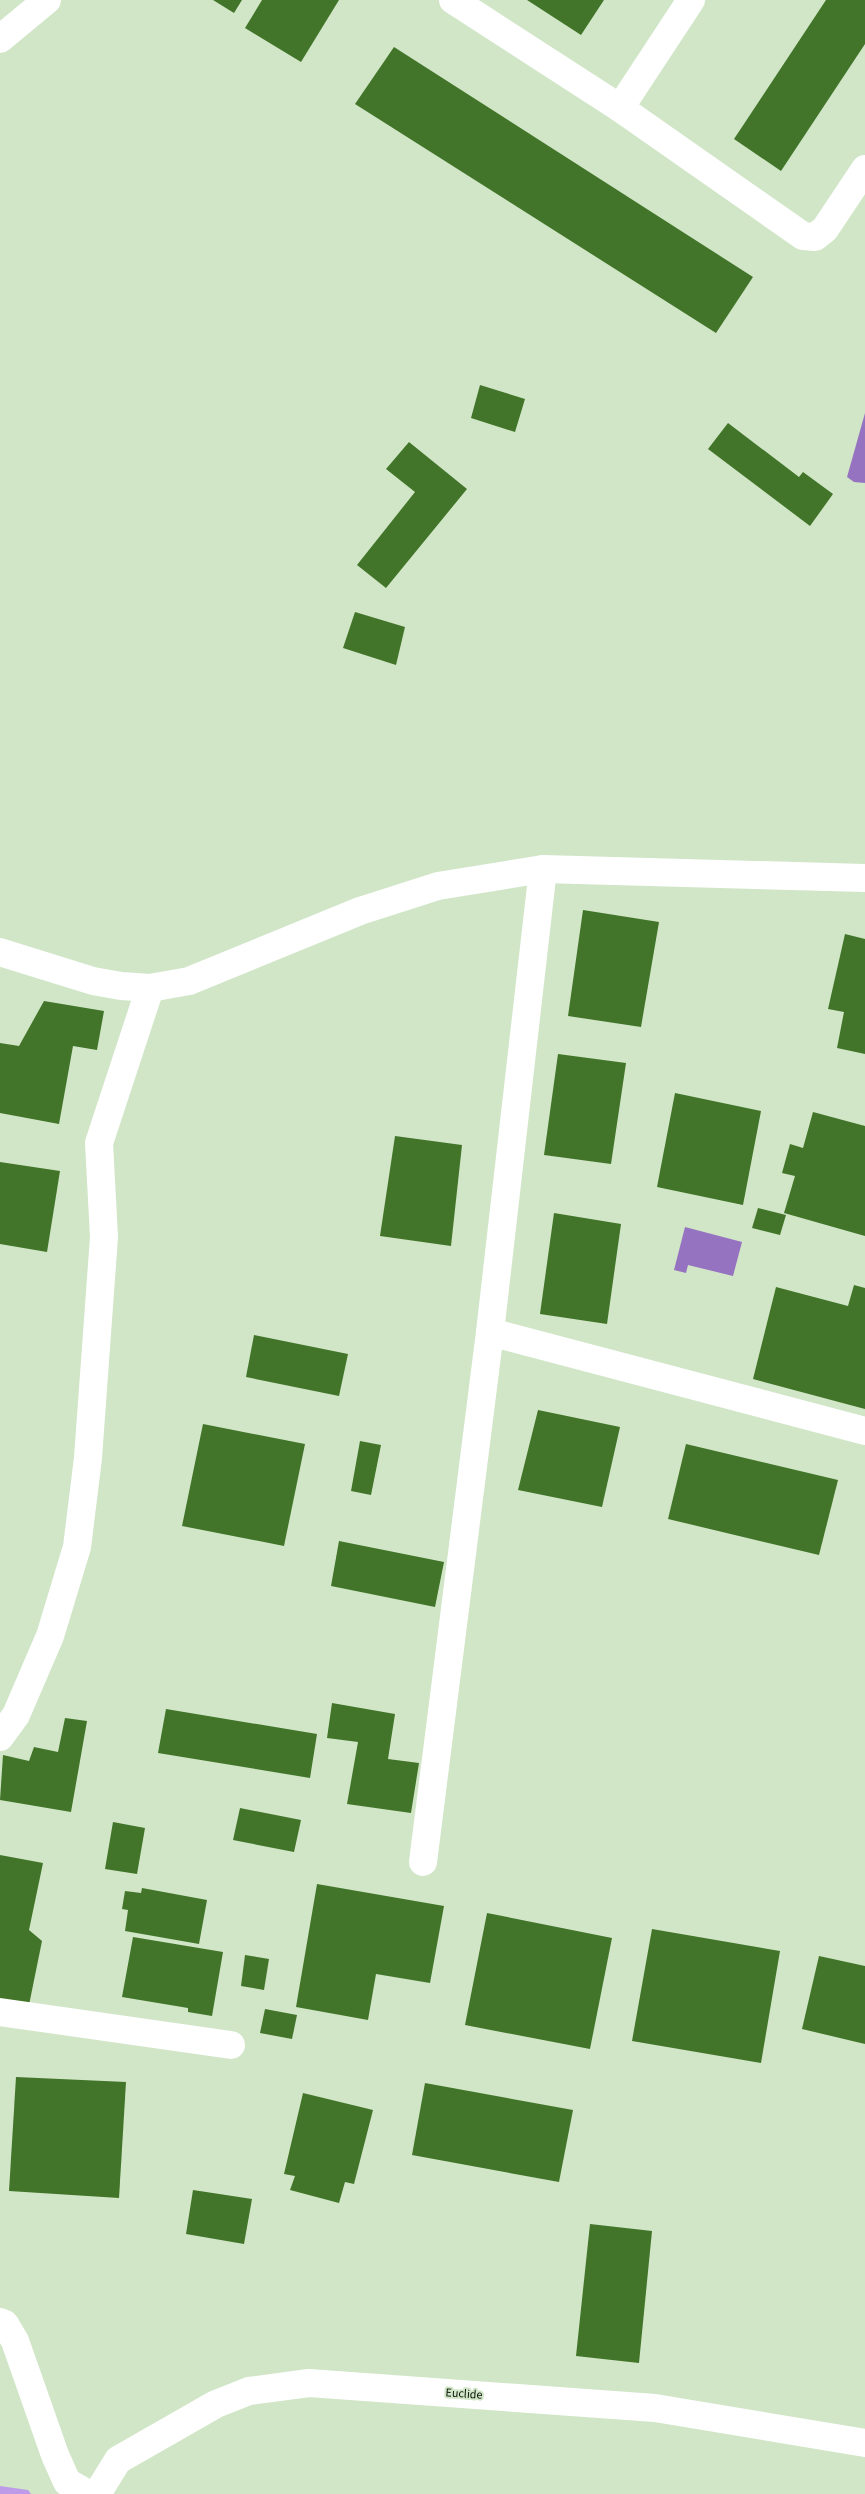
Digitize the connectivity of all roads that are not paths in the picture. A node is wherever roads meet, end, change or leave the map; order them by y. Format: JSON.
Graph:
{"nodes":[{"id":1,"x":47,"y":0,"type":"edge"},
{"id":2,"x":691,"y":0,"type":"edge"},
{"id":3,"x":466,"y":3,"type":"edge"},
{"id":4,"x":0,"y":39,"type":"edge"},
{"id":5,"x":620,"y":108,"type":"junction"},
{"id":6,"x":865,"y":169,"type":"edge"},
{"id":7,"x":543,"y":869,"type":"junction"},
{"id":8,"x":865,"y":878,"type":"edge"},
{"id":9,"x":0,"y":952,"type":"edge"},
{"id":10,"x":150,"y":988,"type":"junction"},
{"id":11,"x":490,"y":1332,"type":"junction"},
{"id":12,"x":865,"y":1432,"type":"edge"},
{"id":13,"x":0,"y":1737,"type":"edge"},
{"id":14,"x":424,"y":1862,"type":"dead end"},
{"id":15,"x":0,"y":2012,"type":"edge"},
{"id":16,"x":231,"y":2045,"type":"dead end"},
{"id":17,"x":0,"y":2322,"type":"edge"},
{"id":18,"x":865,"y":2442,"type":"edge"},
{"id":19,"x":88,"y":2494,"type":"edge"},
{"id":20,"x":97,"y":2494,"type":"edge"}],
"edges":[{"from":1,"to":4,"type":"street"},
{"from":2,"to":5,"type":"street"},
{"from":3,"to":5,"type":"street"},
{"from":5,"to":6,"type":"street"},
{"from":7,"to":8,"type":"street"},
{"from":7,"to":10,"type":"street"},
{"from":7,"to":11,"type":"street"},
{"from":9,"to":10,"type":"street"},
{"from":10,"to":13,"type":"street"},
{"from":11,"to":12,"type":"street"},
{"from":11,"to":14,"type":"street"},
{"from":15,"to":16,"type":"street"},
{"from":17,"to":19,"type":"street"},
{"from":18,"to":20,"type":"street","name":"Euclide"}]}
